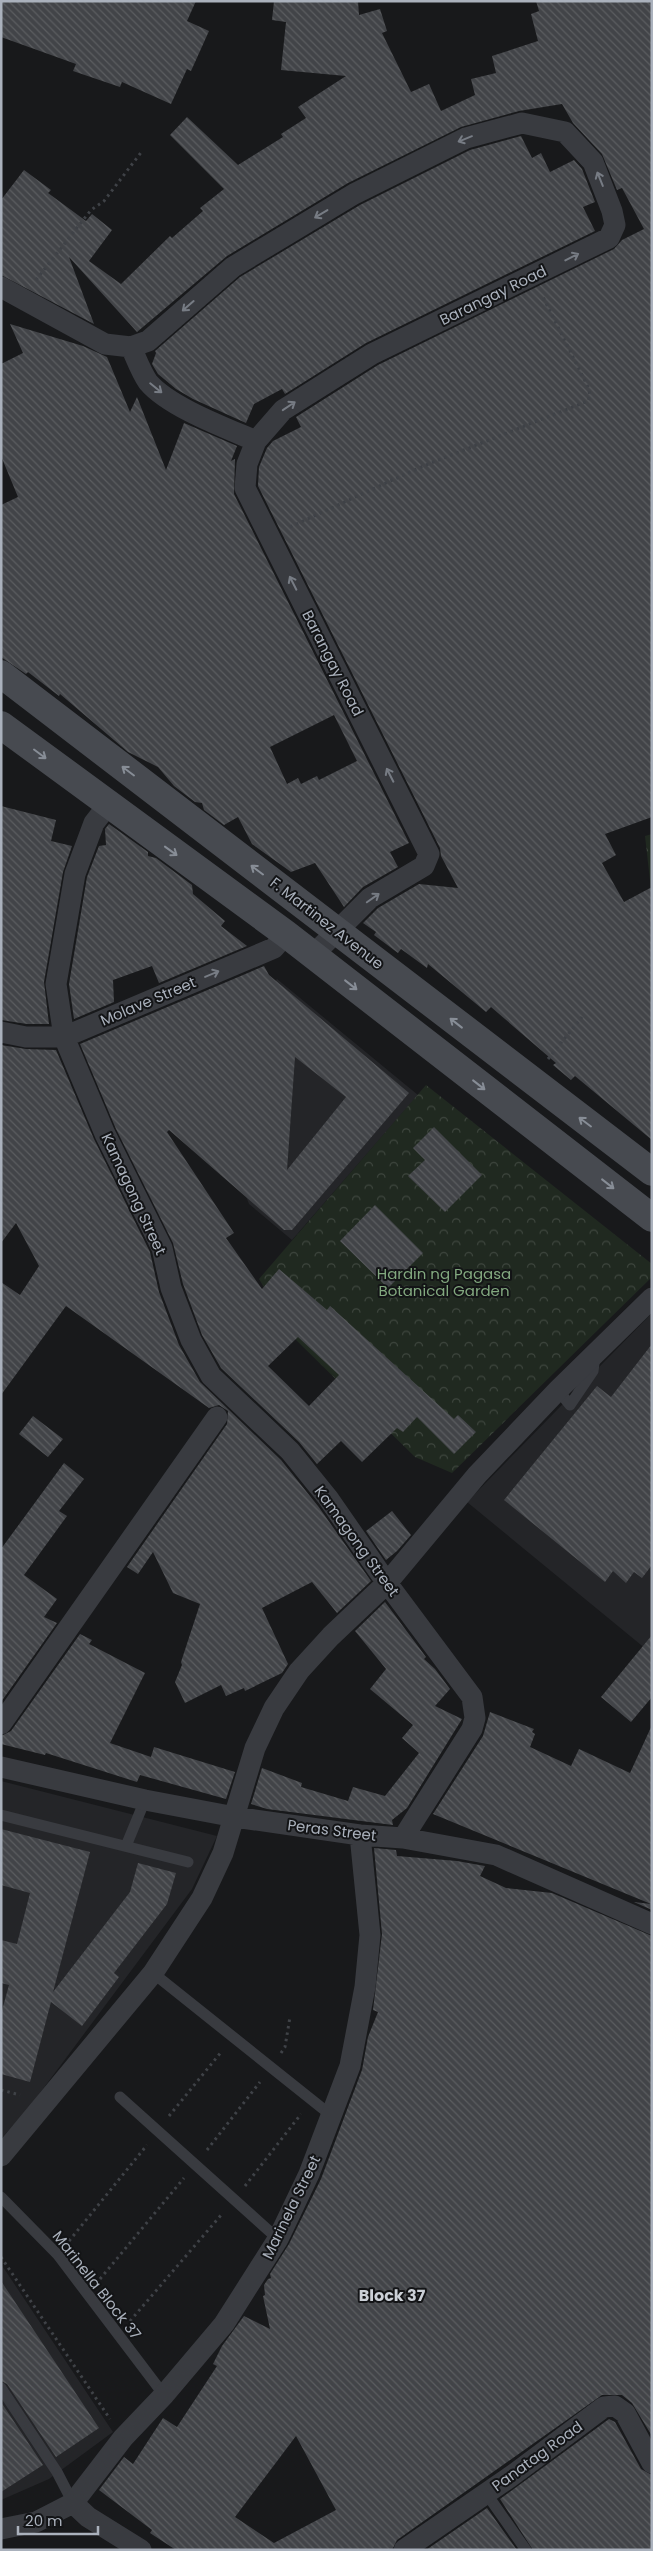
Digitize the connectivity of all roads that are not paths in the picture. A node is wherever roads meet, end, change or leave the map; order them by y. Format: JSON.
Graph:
{"nodes":[{"id":1,"x":1,"y":287,"type":"edge"},
{"id":2,"x":131,"y":347,"type":"junction"},
{"id":3,"x":256,"y":442,"type":"junction"},
{"id":4,"x":1,"y":674,"type":"edge"},
{"id":5,"x":1,"y":725,"type":"edge"},
{"id":6,"x":108,"y":805,"type":"junction"},
{"id":7,"x":337,"y":931,"type":"junction"},
{"id":8,"x":286,"y":934,"type":"junction"},
{"id":9,"x":313,"y":955,"type":"junction"},
{"id":10,"x":1,"y":1032,"type":"edge"},
{"id":11,"x":64,"y":1037,"type":"junction"},
{"id":12,"x":652,"y":1172,"type":"edge"},
{"id":13,"x":652,"y":1218,"type":"edge"},
{"id":14,"x":652,"y":1298,"type":"edge"},
{"id":15,"x":218,"y":1417,"type":"dead end"},
{"id":16,"x":387,"y":1583,"type":"junction"},
{"id":17,"x":1,"y":1724,"type":"edge"},
{"id":18,"x":1,"y":1767,"type":"edge"},
{"id":19,"x":145,"y":1800,"type":"junction"},
{"id":20,"x":1,"y":1815,"type":"edge"},
{"id":21,"x":235,"y":1817,"type":"junction"},
{"id":22,"x":360,"y":1835,"type":"junction"},
{"id":23,"x":403,"y":1838,"type":"junction"},
{"id":24,"x":126,"y":1846,"type":"junction"},
{"id":25,"x":188,"y":1862,"type":"dead end"},
{"id":26,"x":652,"y":1924,"type":"edge"},
{"id":27,"x":153,"y":1973,"type":"junction"},
{"id":28,"x":120,"y":2097,"type":"dead end"},
{"id":29,"x":332,"y":2116,"type":"junction"},
{"id":30,"x":1,"y":2156,"type":"edge"},
{"id":31,"x":1,"y":2197,"type":"edge"},
{"id":32,"x":278,"y":2239,"type":"junction"},
{"id":33,"x":1,"y":2388,"type":"edge"},
{"id":34,"x":164,"y":2395,"type":"junction"},
{"id":35,"x":652,"y":2463,"type":"edge"},
{"id":36,"x":486,"y":2493,"type":"junction"},
{"id":37,"x":73,"y":2503,"type":"junction"},
{"id":38,"x":1,"y":2529,"type":"edge"},
{"id":39,"x":141,"y":2550,"type":"edge"},
{"id":40,"x":404,"y":2550,"type":"edge"},
{"id":41,"x":526,"y":2550,"type":"edge"}],
"edges":[{"from":1,"to":2,"type":"street"},
{"from":2,"to":3,"type":"street","one_way":true},
{"from":3,"to":2,"type":"street","name":"Barangay Road","one_way":true},
{"from":7,"to":3,"type":"street","name":"Barangay Road","one_way":true},
{"from":7,"to":4,"type":"main road","name":"F. Martinez Avenue","one_way":true},
{"from":5,"to":6,"type":"main road","one_way":true},
{"from":6,"to":8,"type":"main road","one_way":true},
{"from":6,"to":11,"type":"street","name":"Kamagong Street"},
{"from":7,"to":9,"type":"street","name":"Barangay Road"},
{"from":12,"to":7,"type":"main road","name":"F. Martinez Avenue","one_way":true},
{"from":8,"to":9,"type":"main road"},
{"from":11,"to":8,"type":"street","name":"Molave Street","one_way":true},
{"from":9,"to":13,"type":"main road","one_way":true},
{"from":10,"to":11,"type":"street","name":"Molave Street"},
{"from":11,"to":16,"type":"street","name":"Kamagong Street"},
{"from":14,"to":16,"type":"street"},
{"from":15,"to":17,"type":"street"},
{"from":16,"to":21,"type":"street"},
{"from":16,"to":23,"type":"street","name":"Kamagong Street"},
{"from":18,"to":19,"type":"street","name":"Peras Street"},
{"from":19,"to":21,"type":"street","name":"Peras Street"},
{"from":19,"to":24,"type":"lane"},
{"from":20,"to":24,"type":"lane"},
{"from":21,"to":22,"type":"street","name":"Peras Street"},
{"from":21,"to":27,"type":"street"},
{"from":22,"to":23,"type":"street","name":"Peras Street"},
{"from":22,"to":29,"type":"street","name":"Marinela Street"},
{"from":23,"to":26,"type":"street","name":"Peras Street"},
{"from":24,"to":25,"type":"lane"},
{"from":27,"to":29,"type":"lane"},
{"from":27,"to":30,"type":"street"},
{"from":28,"to":32,"type":"lane"},
{"from":29,"to":32,"type":"street","name":"Marinela Street"},
{"from":31,"to":34,"type":"lane","name":"Marinella Block 37"},
{"from":32,"to":34,"type":"street","name":"Marinela Street"},
{"from":33,"to":37,"type":"lane"},
{"from":34,"to":37,"type":"street","name":"Marinela Street"},
{"from":35,"to":36,"type":"street","name":"Panatag Road"},
{"from":36,"to":40,"type":"street","name":"Panatag Road"},
{"from":36,"to":41,"type":"lane"},
{"from":37,"to":38,"type":"street","name":"Marinela Street"},
{"from":37,"to":39,"type":"street"}]}
